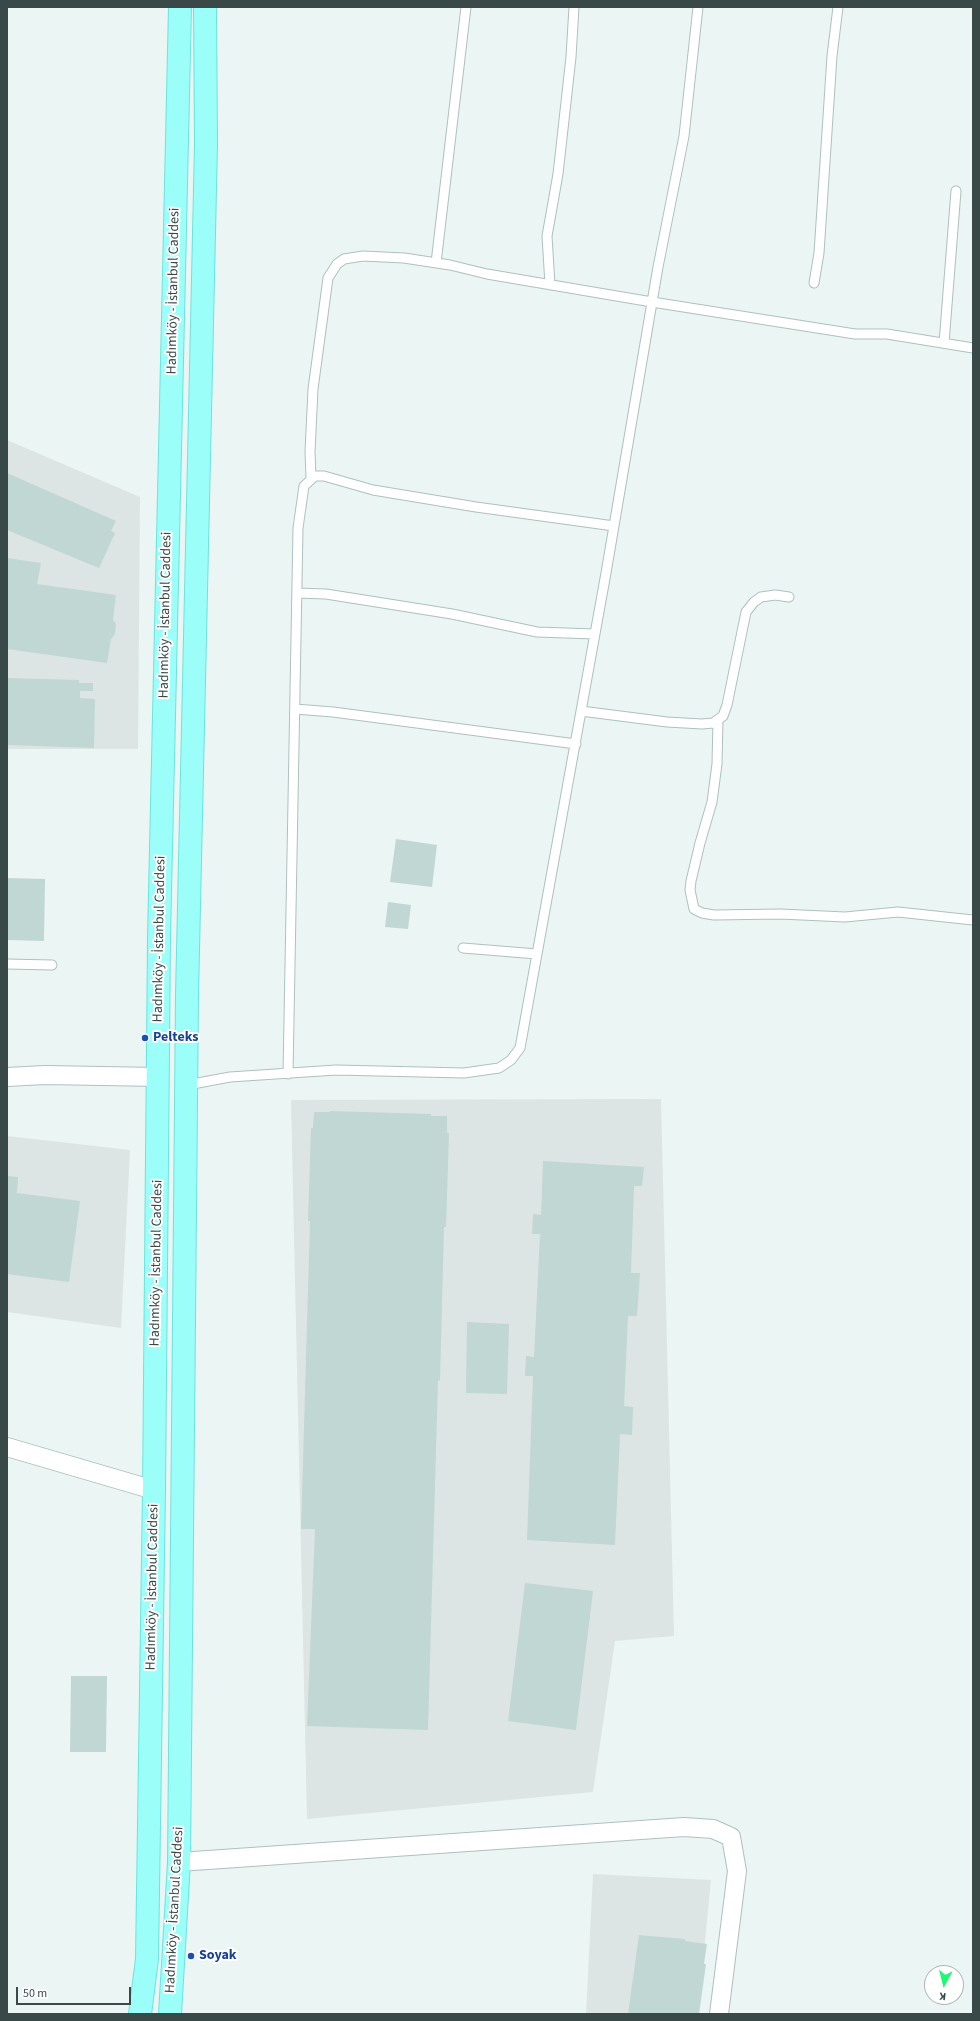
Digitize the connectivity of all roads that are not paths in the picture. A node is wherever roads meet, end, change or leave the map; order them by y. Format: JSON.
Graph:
{"nodes":[{"id":1,"x":180,"y":7,"type":"edge"},
{"id":2,"x":205,"y":7,"type":"edge"},
{"id":3,"x":466,"y":7,"type":"edge"},
{"id":4,"x":574,"y":7,"type":"edge"},
{"id":5,"x":698,"y":7,"type":"edge"},
{"id":6,"x":838,"y":7,"type":"edge"},
{"id":7,"x":956,"y":192,"type":"dead end"},
{"id":8,"x":436,"y":263,"type":"junction"},
{"id":9,"x":814,"y":283,"type":"dead end"},
{"id":10,"x":550,"y":285,"type":"junction"},
{"id":11,"x":652,"y":302,"type":"junction"},
{"id":12,"x":944,"y":343,"type":"junction"},
{"id":13,"x":973,"y":348,"type":"edge"},
{"id":14,"x":311,"y":478,"type":"junction"},
{"id":15,"x":614,"y":526,"type":"junction"},
{"id":16,"x":297,"y":593,"type":"junction"},
{"id":17,"x":789,"y":597,"type":"dead end"},
{"id":18,"x":595,"y":634,"type":"junction"},
{"id":19,"x":295,"y":709,"type":"junction"},
{"id":20,"x":581,"y":711,"type":"junction"},
{"id":21,"x":718,"y":720,"type":"junction"},
{"id":22,"x":576,"y":744,"type":"junction"},
{"id":23,"x":973,"y":920,"type":"edge"},
{"id":24,"x":463,"y":948,"type":"dead end"},
{"id":25,"x":537,"y":954,"type":"junction"},
{"id":26,"x":7,"y":964,"type":"edge"},
{"id":27,"x":52,"y":965,"type":"dead end"},
{"id":28,"x":288,"y":1074,"type":"junction"},
{"id":29,"x":7,"y":1077,"type":"edge"},
{"id":30,"x":159,"y":1077,"type":"junction"},
{"id":31,"x":186,"y":1085,"type":"junction"},
{"id":32,"x":7,"y":1447,"type":"edge"},
{"id":33,"x":154,"y":1490,"type":"junction"},
{"id":34,"x":179,"y":1862,"type":"junction"},
{"id":35,"x":140,"y":2014,"type":"edge"},
{"id":36,"x":170,"y":2014,"type":"edge"},
{"id":37,"x":719,"y":2014,"type":"edge"}],
"edges":[{"from":1,"to":30,"type":"main road","name":"Hadımköy - İstanbul Caddesi"},
{"from":2,"to":31,"type":"main road","name":"Hadımköy - İstanbul Caddesi"},
{"from":3,"to":8,"type":"lane"},
{"from":4,"to":10,"type":"lane"},
{"from":5,"to":11,"type":"lane"},
{"from":6,"to":9,"type":"lane"},
{"from":7,"to":12,"type":"lane"},
{"from":8,"to":10,"type":"lane"},
{"from":8,"to":14,"type":"lane"},
{"from":10,"to":11,"type":"lane"},
{"from":11,"to":12,"type":"lane"},
{"from":11,"to":15,"type":"lane"},
{"from":12,"to":13,"type":"lane"},
{"from":14,"to":15,"type":"lane"},
{"from":14,"to":16,"type":"lane"},
{"from":15,"to":18,"type":"lane"},
{"from":16,"to":18,"type":"lane"},
{"from":16,"to":19,"type":"lane"},
{"from":17,"to":21,"type":"lane"},
{"from":18,"to":20,"type":"lane"},
{"from":19,"to":22,"type":"lane"},
{"from":19,"to":28,"type":"lane"},
{"from":20,"to":21,"type":"lane"},
{"from":20,"to":22,"type":"lane"},
{"from":21,"to":23,"type":"lane"},
{"from":22,"to":25,"type":"lane"},
{"from":24,"to":25,"type":"lane"},
{"from":25,"to":28,"type":"lane"},
{"from":26,"to":27,"type":"lane"},
{"from":28,"to":31,"type":"lane"},
{"from":29,"to":30,"type":"street"},
{"from":30,"to":33,"type":"main road","name":"Hadımköy - İstanbul Caddesi"},
{"from":31,"to":34,"type":"main road","name":"Hadımköy - İstanbul Caddesi"},
{"from":32,"to":33,"type":"street"},
{"from":33,"to":35,"type":"main road","name":"Hadımköy - İstanbul Caddesi"},
{"from":34,"to":36,"type":"main road","name":"Hadımköy - İstanbul Caddesi"},
{"from":34,"to":37,"type":"street"}]}
